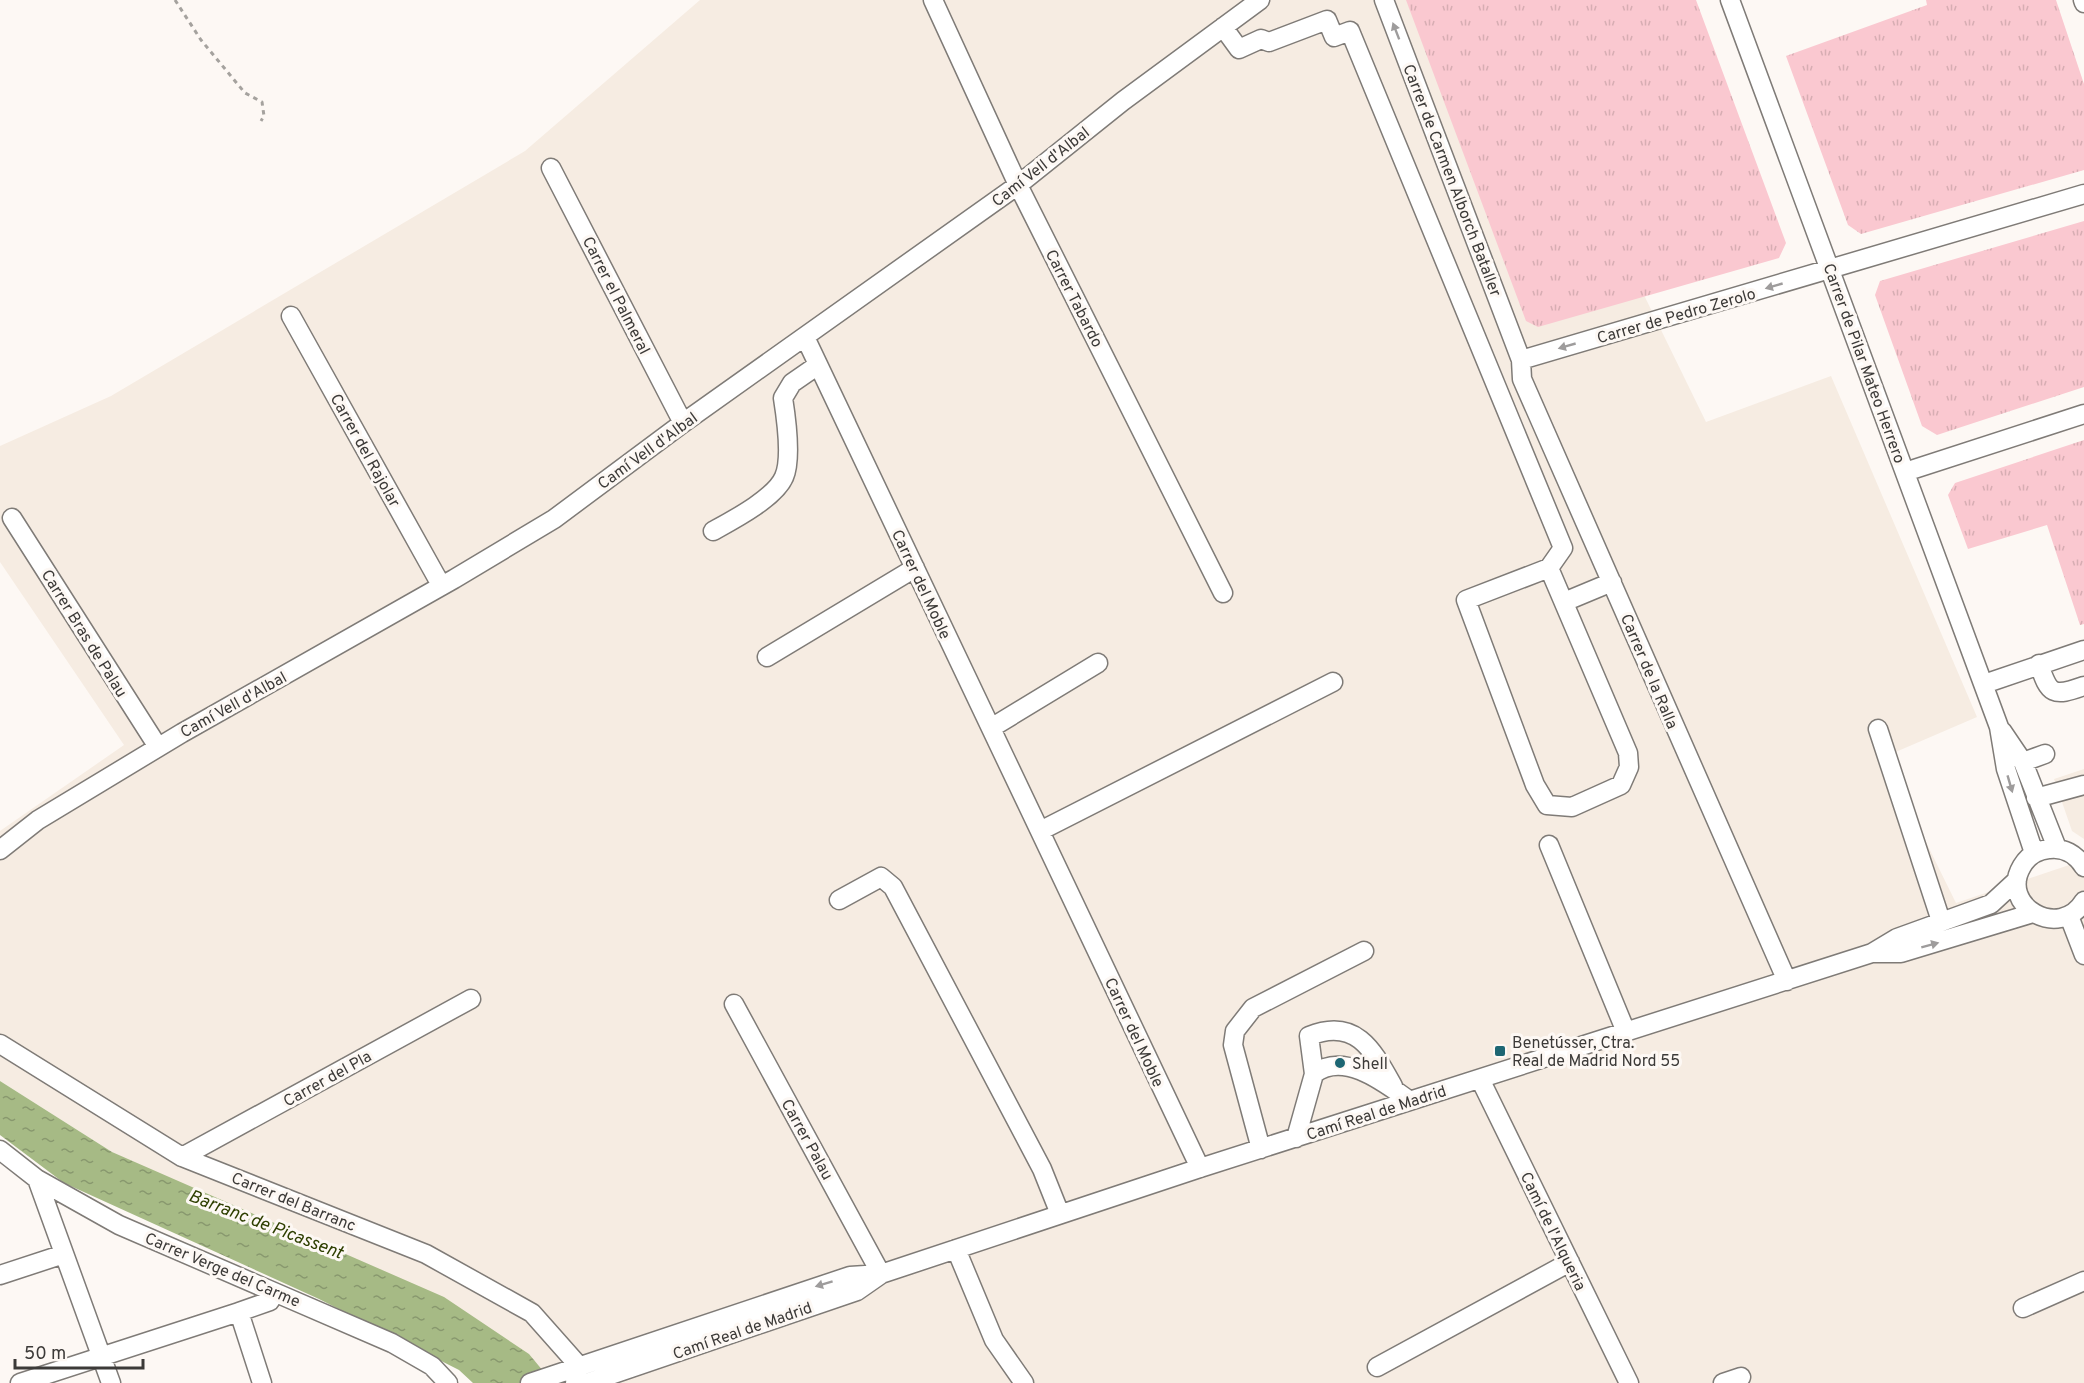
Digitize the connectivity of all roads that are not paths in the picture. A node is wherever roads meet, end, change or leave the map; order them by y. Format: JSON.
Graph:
{"nodes":[{"id":1,"x":933,"y":0,"type":"edge"},
{"id":2,"x":1260,"y":0,"type":"edge"},
{"id":3,"x":1384,"y":0,"type":"edge"},
{"id":4,"x":1730,"y":0,"type":"edge"},
{"id":5,"x":1223,"y":27,"type":"junction"},
{"id":6,"x":551,"y":168,"type":"dead end"},
{"id":7,"x":1018,"y":186,"type":"junction"},
{"id":8,"x":2084,"y":194,"type":"edge"},
{"id":9,"x":1830,"y":269,"type":"junction"},
{"id":10,"x":291,"y":316,"type":"dead end"},
{"id":11,"x":805,"y":337,"type":"junction"},
{"id":12,"x":1521,"y":360,"type":"junction"},
{"id":13,"x":818,"y":365,"type":"junction"},
{"id":14,"x":2084,"y":414,"type":"edge"},
{"id":15,"x":683,"y":423,"type":"junction"},
{"id":16,"x":1905,"y":472,"type":"junction"},
{"id":17,"x":12,"y":518,"type":"dead end"},
{"id":18,"x":713,"y":531,"type":"dead end"},
{"id":19,"x":915,"y":568,"type":"junction"},
{"id":20,"x":1549,"y":568,"type":"junction"},
{"id":21,"x":1612,"y":582,"type":"junction"},
{"id":22,"x":441,"y":585,"type":"junction"},
{"id":23,"x":1223,"y":593,"type":"dead end"},
{"id":24,"x":1564,"y":602,"type":"junction"},
{"id":25,"x":2084,"y":650,"type":"edge"},
{"id":26,"x":767,"y":657,"type":"dead end"},
{"id":27,"x":1098,"y":663,"type":"dead end"},
{"id":28,"x":2040,"y":664,"type":"junction"},
{"id":29,"x":1333,"y":682,"type":"dead end"},
{"id":30,"x":1984,"y":684,"type":"junction"},
{"id":31,"x":2084,"y":686,"type":"edge"},
{"id":32,"x":1999,"y":727,"type":"junction"},
{"id":33,"x":991,"y":728,"type":"junction"},
{"id":34,"x":1878,"y":729,"type":"dead end"},
{"id":35,"x":158,"y":747,"type":"junction"},
{"id":36,"x":2045,"y":754,"type":"dead end"},
{"id":37,"x":2023,"y":762,"type":"junction"},
{"id":38,"x":2084,"y":785,"type":"edge"},
{"id":39,"x":2036,"y":798,"type":"junction"},
{"id":40,"x":1040,"y":831,"type":"junction"},
{"id":41,"x":1549,"y":845,"type":"dead end"},
{"id":42,"x":2057,"y":848,"type":"junction"},
{"id":43,"x":0,"y":850,"type":"edge"},
{"id":44,"x":2034,"y":853,"type":"junction"},
{"id":45,"x":2082,"y":861,"type":"edge"},
{"id":46,"x":2017,"y":880,"type":"junction"},
{"id":47,"x":839,"y":900,"type":"dead end"},
{"id":48,"x":2084,"y":901,"type":"edge"},
{"id":49,"x":2033,"y":914,"type":"junction"},
{"id":50,"x":2069,"y":916,"type":"junction"},
{"id":51,"x":1941,"y":921,"type":"junction"},
{"id":52,"x":1364,"y":951,"type":"dead end"},
{"id":53,"x":1872,"y":953,"type":"junction"},
{"id":54,"x":2084,"y":954,"type":"edge"},
{"id":55,"x":1787,"y":981,"type":"junction"},
{"id":56,"x":471,"y":999,"type":"dead end"},
{"id":57,"x":734,"y":1004,"type":"dead end"},
{"id":58,"x":1626,"y":1032,"type":"junction"},
{"id":59,"x":0,"y":1044,"type":"edge"},
{"id":60,"x":1314,"y":1074,"type":"junction"},
{"id":61,"x":1479,"y":1079,"type":"junction"},
{"id":62,"x":1403,"y":1096,"type":"junction"},
{"id":63,"x":1296,"y":1138,"type":"junction"},
{"id":64,"x":1261,"y":1149,"type":"junction"},
{"id":65,"x":0,"y":1150,"type":"edge"},
{"id":66,"x":182,"y":1157,"type":"junction"},
{"id":67,"x":1200,"y":1168,"type":"junction"},
{"id":68,"x":37,"y":1179,"type":"junction"},
{"id":69,"x":1060,"y":1214,"type":"junction"},
{"id":70,"x":956,"y":1249,"type":"junction"},
{"id":71,"x":64,"y":1254,"type":"junction"},
{"id":72,"x":1570,"y":1262,"type":"junction"},
{"id":73,"x":881,"y":1274,"type":"junction"},
{"id":74,"x":0,"y":1275,"type":"edge"},
{"id":75,"x":2084,"y":1281,"type":"edge"},
{"id":76,"x":270,"y":1301,"type":"dead end"},
{"id":77,"x":2023,"y":1308,"type":"dead end"},
{"id":78,"x":238,"y":1311,"type":"junction"},
{"id":79,"x":673,"y":1333,"type":"junction"},
{"id":80,"x":103,"y":1356,"type":"junction"},
{"id":81,"x":1377,"y":1367,"type":"dead end"},
{"id":82,"x":575,"y":1373,"type":"edge"},
{"id":83,"x":1741,"y":1377,"type":"dead end"},
{"id":84,"x":595,"y":1382,"type":"edge"},
{"id":85,"x":21,"y":1383,"type":"edge"},
{"id":86,"x":111,"y":1383,"type":"edge"},
{"id":87,"x":262,"y":1383,"type":"edge"},
{"id":88,"x":448,"y":1383,"type":"edge"},
{"id":89,"x":530,"y":1383,"type":"edge"},
{"id":90,"x":1024,"y":1383,"type":"edge"},
{"id":91,"x":1629,"y":1383,"type":"edge"},
{"id":92,"x":1723,"y":1383,"type":"edge"}],
"edges":[{"from":1,"to":7,"type":"street","name":"Carrer Tabardo"},
{"from":2,"to":5,"type":"street","name":"Camí Vell d'Albal"},
{"from":12,"to":3,"type":"street","name":"Carrer de Carmen Alborch Bataller","one_way":true},
{"from":4,"to":9,"type":"street","name":"Carrer de Pilar Mateo Herrero"},
{"from":5,"to":7,"type":"street","name":"Camí Vell d'Albal"},
{"from":5,"to":20,"type":"street"},
{"from":6,"to":15,"type":"street","name":"Carrer el Palmeral"},
{"from":7,"to":11,"type":"street","name":"Camí Vell d'Albal"},
{"from":7,"to":23,"type":"street","name":"Carrer Tabardo"},
{"from":8,"to":9,"type":"street","name":"Carrer de Pedro Zerolo"},
{"from":9,"to":12,"type":"street","name":"Carrer de Pedro Zerolo","one_way":true},
{"from":9,"to":16,"type":"street","name":"Carrer de Pilar Mateo Herrero"},
{"from":10,"to":22,"type":"street","name":"Carrer del Rajolar"},
{"from":11,"to":13,"type":"street","name":"Carrer del Moble"},
{"from":11,"to":15,"type":"street","name":"Camí Vell d'Albal"},
{"from":12,"to":21,"type":"street","name":"Carrer de la Ralla"},
{"from":13,"to":18,"type":"street"},
{"from":13,"to":19,"type":"street","name":"Carrer del Moble"},
{"from":14,"to":16,"type":"street"},
{"from":15,"to":22,"type":"street","name":"Camí Vell d'Albal"},
{"from":16,"to":30,"type":"street","name":"Carrer de Pilar Mateo Herrero"},
{"from":17,"to":35,"type":"street","name":"Carrer Bras de Palau"},
{"from":19,"to":26,"type":"street"},
{"from":19,"to":33,"type":"street","name":"Carrer del Moble"},
{"from":20,"to":24,"type":"street"},
{"from":20,"to":24,"type":"street"},
{"from":21,"to":24,"type":"street"},
{"from":21,"to":55,"type":"street","name":"Carrer de la Ralla"},
{"from":22,"to":35,"type":"street","name":"Camí Vell d'Albal"},
{"from":25,"to":28,"type":"street"},
{"from":27,"to":33,"type":"street"},
{"from":28,"to":30,"type":"street"},
{"from":28,"to":31,"type":"street"},
{"from":29,"to":40,"type":"street"},
{"from":30,"to":32,"type":"street","name":"Carrer de Pilar Mateo Herrero"},
{"from":32,"to":37,"type":"street","name":"Carrer de Pilar Mateo Herrero"},
{"from":32,"to":44,"type":"street","name":"Carrer de Pilar Mateo Herrero","one_way":true},
{"from":33,"to":40,"type":"street","name":"Carrer del Moble"},
{"from":34,"to":51,"type":"street"},
{"from":35,"to":43,"type":"street","name":"Camí Vell d'Albal"},
{"from":36,"to":37,"type":"street"},
{"from":37,"to":39,"type":"street","name":"Carrer de Pilar Mateo Herrero"},
{"from":38,"to":39,"type":"street"},
{"from":39,"to":42,"type":"street","name":"Carrer de Pilar Mateo Herrero"},
{"from":40,"to":67,"type":"street","name":"Carrer del Moble"},
{"from":41,"to":58,"type":"street"},
{"from":42,"to":44,"type":"street"},
{"from":42,"to":45,"type":"street"},
{"from":44,"to":46,"type":"street","name":"Camí Real de Madrid"},
{"from":46,"to":49,"type":"street"},
{"from":46,"to":51,"type":"street","name":"Camí Real de Madrid"},
{"from":47,"to":69,"type":"street"},
{"from":48,"to":50,"type":"street"},
{"from":49,"to":50,"type":"street"},
{"from":53,"to":49,"type":"street","name":"Camí Real de Madrid","one_way":true},
{"from":50,"to":54,"type":"street"},
{"from":51,"to":53,"type":"street","name":"Camí Real de Madrid"},
{"from":52,"to":64,"type":"street"},
{"from":53,"to":55,"type":"street","name":"Camí Real de Madrid"},
{"from":55,"to":58,"type":"street","name":"Camí Real de Madrid"},
{"from":56,"to":66,"type":"street","name":"Carrer del Pla"},
{"from":57,"to":73,"type":"street","name":"Carrer Palau"},
{"from":58,"to":61,"type":"street","name":"Camí Real de Madrid"},
{"from":59,"to":66,"type":"street","name":"Carrer del Barranc"},
{"from":60,"to":62,"type":"street"},
{"from":60,"to":62,"type":"street"},
{"from":60,"to":63,"type":"street"},
{"from":61,"to":62,"type":"street","name":"Camí Real de Madrid"},
{"from":61,"to":72,"type":"street","name":"Camí de l'Alqueria"},
{"from":62,"to":63,"type":"street","name":"Camí Real de Madrid"},
{"from":63,"to":64,"type":"street","name":"Camí Real de Madrid"},
{"from":64,"to":67,"type":"street","name":"Camí Real de Madrid"},
{"from":65,"to":68,"type":"street","name":"Carrer Verge del Carme"},
{"from":66,"to":82,"type":"street","name":"Carrer del Barranc"},
{"from":67,"to":69,"type":"street","name":"Camí Real de Madrid"},
{"from":68,"to":71,"type":"street"},
{"from":68,"to":88,"type":"street","name":"Carrer Verge del Carme"},
{"from":69,"to":70,"type":"street","name":"Camí Real de Madrid"},
{"from":70,"to":73,"type":"street","name":"Camí Real de Madrid"},
{"from":70,"to":90,"type":"street"},
{"from":71,"to":74,"type":"street"},
{"from":71,"to":80,"type":"street"},
{"from":72,"to":81,"type":"street"},
{"from":72,"to":91,"type":"street","name":"Camí de l'Alqueria"},
{"from":73,"to":79,"type":"street","name":"Camí Real de Madrid","one_way":true},
{"from":73,"to":84,"type":"street","name":"Camí Real de Madrid"},
{"from":75,"to":77,"type":"street"},
{"from":76,"to":78,"type":"street"},
{"from":78,"to":80,"type":"street"},
{"from":78,"to":87,"type":"street"},
{"from":79,"to":82,"type":"street","name":"Camí Real de Madrid"},
{"from":79,"to":84,"type":"street","name":"Camí Real de Madrid"},
{"from":80,"to":85,"type":"street"},
{"from":80,"to":86,"type":"street"},
{"from":82,"to":89,"type":"street","name":"Camí Real de Madrid"},
{"from":83,"to":92,"type":"street"}]}
